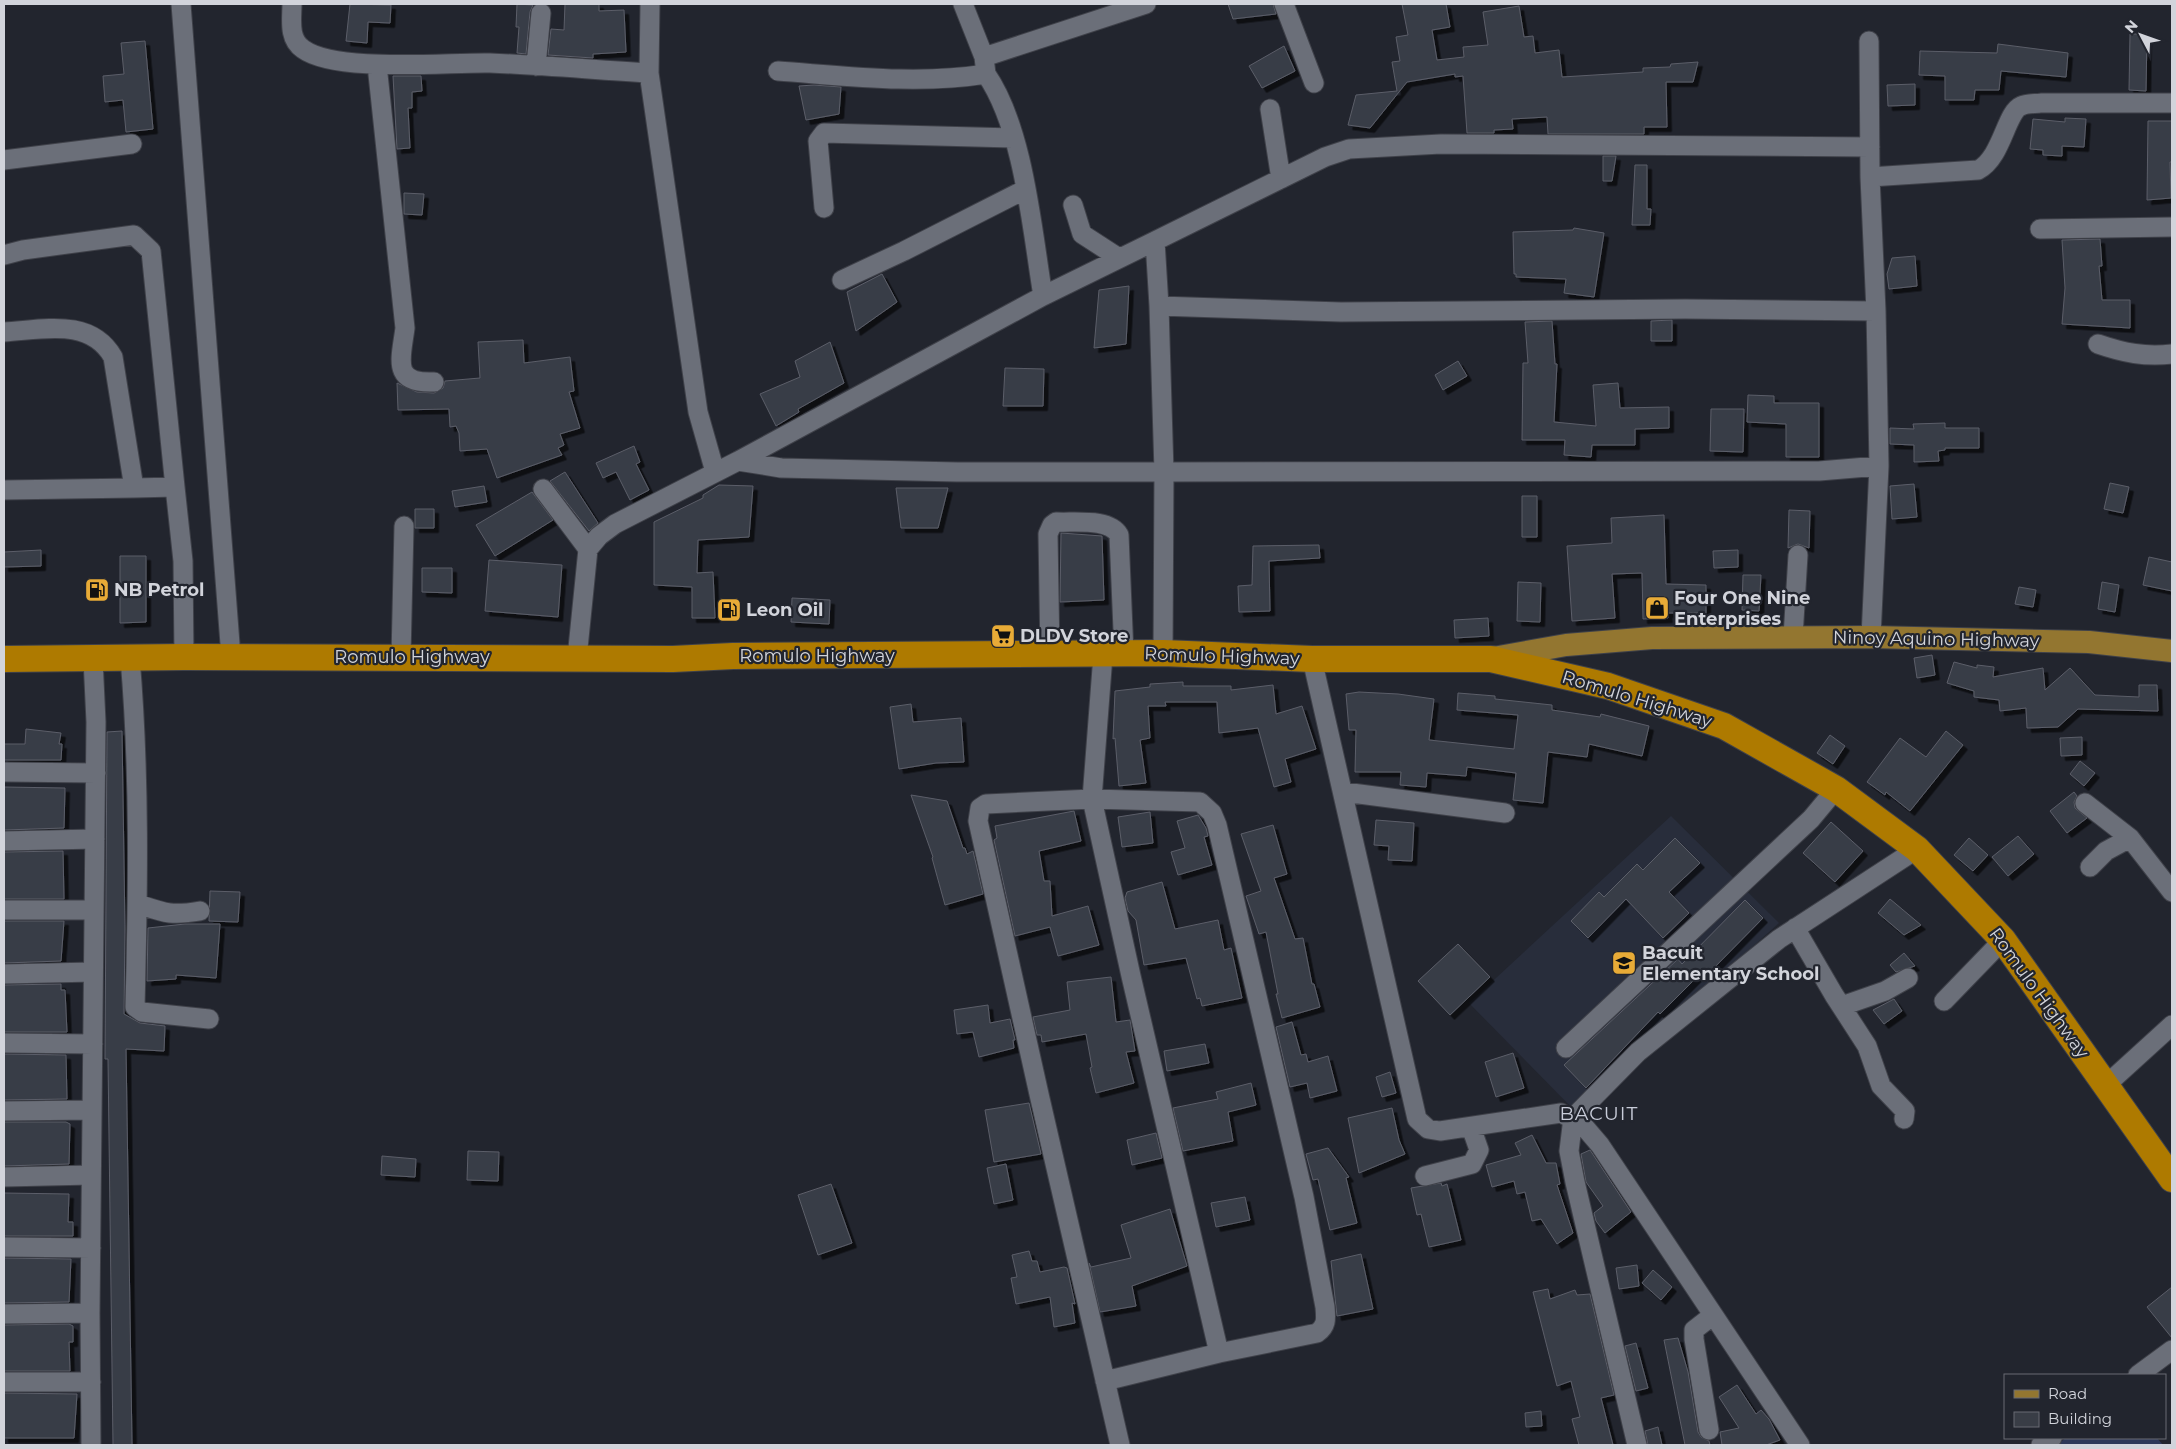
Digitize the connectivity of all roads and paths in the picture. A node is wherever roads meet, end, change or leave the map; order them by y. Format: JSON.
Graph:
{"nodes":[{"id":1,"x":181,"y":4,"type":"edge"},
{"id":2,"x":292,"y":4,"type":"edge"},
{"id":3,"x":650,"y":4,"type":"edge"},
{"id":4,"x":963,"y":4,"type":"edge"},
{"id":5,"x":1146,"y":4,"type":"edge"},
{"id":6,"x":1284,"y":4,"type":"edge"},
{"id":7,"x":541,"y":13,"type":"dead end"},
{"id":8,"x":1869,"y":41,"type":"dead end"},
{"id":9,"x":377,"y":65,"type":"junction"},
{"id":10,"x":985,"y":65,"type":"junction"},
{"id":11,"x":536,"y":66,"type":"junction"},
{"id":12,"x":778,"y":71,"type":"dead end"},
{"id":13,"x":650,"y":73,"type":"junction"},
{"id":14,"x":1314,"y":83,"type":"dead end"},
{"id":15,"x":2172,"y":103,"type":"edge"},
{"id":16,"x":1270,"y":108,"type":"dead end"},
{"id":17,"x":1013,"y":138,"type":"junction"},
{"id":18,"x":132,"y":144,"type":"dead end"},
{"id":19,"x":1870,"y":147,"type":"junction"},
{"id":20,"x":4,"y":160,"type":"edge"},
{"id":21,"x":1870,"y":177,"type":"junction"},
{"id":22,"x":1281,"y":179,"type":"junction"},
{"id":23,"x":1026,"y":189,"type":"junction"},
{"id":24,"x":1073,"y":205,"type":"dead end"},
{"id":25,"x":824,"y":208,"type":"dead end"},
{"id":26,"x":2172,"y":227,"type":"edge"},
{"id":27,"x":2040,"y":229,"type":"dead end"},
{"id":28,"x":1155,"y":241,"type":"junction"},
{"id":29,"x":4,"y":255,"type":"edge"},
{"id":30,"x":1119,"y":258,"type":"junction"},
{"id":31,"x":842,"y":280,"type":"dead end"},
{"id":32,"x":1043,"y":296,"type":"junction"},
{"id":33,"x":1159,"y":306,"type":"junction"},
{"id":34,"x":1876,"y":311,"type":"junction"},
{"id":35,"x":4,"y":332,"type":"edge"},
{"id":36,"x":2098,"y":344,"type":"dead end"},
{"id":37,"x":2172,"y":354,"type":"edge"},
{"id":38,"x":434,"y":382,"type":"dead end"},
{"id":39,"x":738,"y":461,"type":"junction"},
{"id":40,"x":1879,"y":466,"type":"junction"},
{"id":41,"x":715,"y":472,"type":"junction"},
{"id":42,"x":1164,"y":472,"type":"junction"},
{"id":43,"x":175,"y":487,"type":"junction"},
{"id":44,"x":134,"y":488,"type":"junction"},
{"id":45,"x":543,"y":489,"type":"dead end"},
{"id":46,"x":4,"y":490,"type":"edge"},
{"id":47,"x":404,"y":526,"type":"dead end"},
{"id":48,"x":588,"y":549,"type":"junction"},
{"id":49,"x":1798,"y":555,"type":"dead end"},
{"id":50,"x":1793,"y":638,"type":"junction"},
{"id":51,"x":1871,"y":638,"type":"junction"},
{"id":52,"x":2172,"y":651,"type":"edge"},
{"id":53,"x":1114,"y":654,"type":"junction"},
{"id":54,"x":1163,"y":654,"type":"junction"},
{"id":55,"x":1050,"y":655,"type":"junction"},
{"id":56,"x":184,"y":657,"type":"junction"},
{"id":57,"x":231,"y":657,"type":"junction"},
{"id":58,"x":401,"y":657,"type":"junction"},
{"id":59,"x":130,"y":658,"type":"junction"},
{"id":60,"x":577,"y":658,"type":"junction"},
{"id":61,"x":4,"y":659,"type":"edge"},
{"id":62,"x":94,"y":659,"type":"junction"},
{"id":63,"x":1312,"y":659,"type":"junction"},
{"id":64,"x":1491,"y":659,"type":"junction"},
{"id":65,"x":4,"y":772,"type":"edge"},
{"id":66,"x":96,"y":773,"type":"junction"},
{"id":67,"x":1836,"y":789,"type":"junction"},
{"id":68,"x":1344,"y":792,"type":"junction"},
{"id":69,"x":1092,"y":799,"type":"junction"},
{"id":70,"x":2085,"y":803,"type":"dead end"},
{"id":71,"x":1505,"y":813,"type":"dead end"},
{"id":72,"x":2130,"y":838,"type":"junction"},
{"id":73,"x":95,"y":839,"type":"junction"},
{"id":74,"x":4,"y":841,"type":"edge"},
{"id":75,"x":1918,"y":849,"type":"junction"},
{"id":76,"x":2090,"y":867,"type":"dead end"},
{"id":77,"x":2172,"y":892,"type":"edge"},
{"id":78,"x":138,"y":904,"type":"junction"},
{"id":79,"x":4,"y":910,"type":"edge"},
{"id":80,"x":94,"y":910,"type":"junction"},
{"id":81,"x":200,"y":911,"type":"dead end"},
{"id":82,"x":1795,"y":928,"type":"junction"},
{"id":83,"x":2003,"y":940,"type":"junction"},
{"id":84,"x":93,"y":972,"type":"junction"},
{"id":85,"x":4,"y":974,"type":"edge"},
{"id":86,"x":1908,"y":978,"type":"dead end"},
{"id":87,"x":1944,"y":1001,"type":"dead end"},
{"id":88,"x":1842,"y":1006,"type":"junction"},
{"id":89,"x":209,"y":1019,"type":"dead end"},
{"id":90,"x":2172,"y":1026,"type":"edge"},
{"id":91,"x":4,"y":1043,"type":"edge"},
{"id":92,"x":93,"y":1044,"type":"junction"},
{"id":93,"x":1566,"y":1048,"type":"dead end"},
{"id":94,"x":2105,"y":1086,"type":"junction"},
{"id":95,"x":92,"y":1110,"type":"junction"},
{"id":96,"x":4,"y":1111,"type":"edge"},
{"id":97,"x":1573,"y":1118,"type":"junction"},
{"id":98,"x":1904,"y":1119,"type":"dead end"},
{"id":99,"x":1471,"y":1127,"type":"junction"},
{"id":100,"x":91,"y":1175,"type":"junction"},
{"id":101,"x":1424,"y":1176,"type":"dead end"},
{"id":102,"x":4,"y":1177,"type":"edge"},
{"id":103,"x":2172,"y":1179,"type":"edge"},
{"id":104,"x":4,"y":1247,"type":"edge"},
{"id":105,"x":91,"y":1248,"type":"junction"},
{"id":106,"x":90,"y":1313,"type":"junction"},
{"id":107,"x":4,"y":1314,"type":"edge"},
{"id":108,"x":1712,"y":1316,"type":"junction"},
{"id":109,"x":2172,"y":1350,"type":"edge"},
{"id":110,"x":1219,"y":1353,"type":"junction"},
{"id":111,"x":2139,"y":1374,"type":"edge"},
{"id":112,"x":1105,"y":1381,"type":"junction"},
{"id":113,"x":4,"y":1382,"type":"edge"},
{"id":114,"x":91,"y":1382,"type":"junction"},
{"id":115,"x":1709,"y":1430,"type":"dead end"},
{"id":116,"x":91,"y":1445,"type":"edge"},
{"id":117,"x":1120,"y":1445,"type":"edge"},
{"id":118,"x":1637,"y":1445,"type":"edge"},
{"id":119,"x":1800,"y":1445,"type":"edge"}],
"edges":[{"from":1,"to":57,"type":"street"},
{"from":2,"to":9,"type":"street"},
{"from":3,"to":13,"type":"street"},
{"from":4,"to":10,"type":"street"},
{"from":5,"to":10,"type":"street"},
{"from":6,"to":14,"type":"street"},
{"from":7,"to":11,"type":"street"},
{"from":8,"to":19,"type":"street"},
{"from":9,"to":11,"type":"street"},
{"from":9,"to":38,"type":"street"},
{"from":10,"to":12,"type":"street"},
{"from":10,"to":17,"type":"street"},
{"from":11,"to":13,"type":"street"},
{"from":13,"to":41,"type":"street"},
{"from":15,"to":21,"type":"street"},
{"from":16,"to":22,"type":"street"},
{"from":17,"to":23,"type":"street"},
{"from":17,"to":25,"type":"street"},
{"from":18,"to":20,"type":"street"},
{"from":19,"to":21,"type":"street"},
{"from":19,"to":22,"type":"street"},
{"from":21,"to":34,"type":"street"},
{"from":22,"to":28,"type":"street"},
{"from":23,"to":31,"type":"street"},
{"from":23,"to":32,"type":"street"},
{"from":24,"to":30,"type":"street"},
{"from":26,"to":27,"type":"street"},
{"from":28,"to":30,"type":"street"},
{"from":28,"to":33,"type":"street"},
{"from":29,"to":43,"type":"street"},
{"from":30,"to":32,"type":"street"},
{"from":32,"to":39,"type":"street"},
{"from":33,"to":34,"type":"street"},
{"from":33,"to":42,"type":"street"},
{"from":34,"to":40,"type":"street"},
{"from":35,"to":44,"type":"street"},
{"from":36,"to":37,"type":"street"},
{"from":39,"to":41,"type":"street"},
{"from":39,"to":42,"type":"street"},
{"from":40,"to":42,"type":"street"},
{"from":40,"to":51,"type":"street"},
{"from":41,"to":48,"type":"street"},
{"from":42,"to":54,"type":"street"},
{"from":43,"to":44,"type":"street"},
{"from":43,"to":56,"type":"street"},
{"from":44,"to":46,"type":"street"},
{"from":45,"to":48,"type":"street"},
{"from":47,"to":58,"type":"street"},
{"from":48,"to":60,"type":"street"},
{"from":49,"to":50,"type":"street"},
{"from":50,"to":51,"type":"main road","name":"Ninoy Aquino Highway"},
{"from":50,"to":64,"type":"main road","name":"Ninoy Aquino Highway"},
{"from":51,"to":52,"type":"main road","name":"Ninoy Aquino Highway"},
{"from":53,"to":54,"type":"highway","name":"Romulo Highway"},
{"from":53,"to":55,"type":"highway","name":"Romulo Highway"},
{"from":53,"to":55,"type":"street"},
{"from":53,"to":69,"type":"street"},
{"from":54,"to":63,"type":"highway","name":"Romulo Highway"},
{"from":55,"to":60,"type":"highway","name":"Romulo Highway"},
{"from":56,"to":57,"type":"highway","name":"Romulo Highway"},
{"from":56,"to":59,"type":"highway","name":"Romulo Highway"},
{"from":57,"to":58,"type":"highway","name":"Romulo Highway"},
{"from":58,"to":60,"type":"highway","name":"Romulo Highway"},
{"from":59,"to":62,"type":"highway","name":"Romulo Highway"},
{"from":59,"to":78,"type":"street"},
{"from":61,"to":62,"type":"highway","name":"Romulo Highway"},
{"from":62,"to":66,"type":"street"},
{"from":63,"to":64,"type":"highway","name":"Romulo Highway"},
{"from":63,"to":68,"type":"street"},
{"from":64,"to":67,"type":"highway","name":"Romulo Highway"},
{"from":65,"to":66,"type":"street"},
{"from":66,"to":73,"type":"street"},
{"from":67,"to":75,"type":"highway","name":"Romulo Highway"},
{"from":67,"to":93,"type":"street"},
{"from":68,"to":71,"type":"street"},
{"from":68,"to":99,"type":"street"},
{"from":69,"to":110,"type":"street"},
{"from":69,"to":110,"type":"street"},
{"from":69,"to":112,"type":"street"},
{"from":70,"to":72,"type":"street"},
{"from":72,"to":76,"type":"street"},
{"from":72,"to":77,"type":"street"},
{"from":73,"to":74,"type":"street"},
{"from":73,"to":80,"type":"street"},
{"from":75,"to":82,"type":"street"},
{"from":75,"to":83,"type":"highway","name":"Romulo Highway"},
{"from":78,"to":81,"type":"street"},
{"from":78,"to":89,"type":"street"},
{"from":79,"to":80,"type":"street"},
{"from":80,"to":84,"type":"street"},
{"from":82,"to":88,"type":"street"},
{"from":82,"to":97,"type":"street"},
{"from":83,"to":87,"type":"street"},
{"from":83,"to":94,"type":"highway","name":"Romulo Highway"},
{"from":84,"to":85,"type":"street"},
{"from":84,"to":92,"type":"street"},
{"from":86,"to":88,"type":"street"},
{"from":88,"to":98,"type":"street"},
{"from":90,"to":94,"type":"street"},
{"from":91,"to":92,"type":"street"},
{"from":92,"to":95,"type":"street"},
{"from":94,"to":103,"type":"highway","name":"Romulo Highway"},
{"from":95,"to":96,"type":"street"},
{"from":95,"to":100,"type":"street"},
{"from":97,"to":99,"type":"street"},
{"from":97,"to":108,"type":"street"},
{"from":97,"to":118,"type":"street"},
{"from":99,"to":101,"type":"street"},
{"from":100,"to":102,"type":"street"},
{"from":100,"to":105,"type":"street"},
{"from":104,"to":105,"type":"street"},
{"from":105,"to":106,"type":"street"},
{"from":106,"to":107,"type":"street"},
{"from":106,"to":114,"type":"street"},
{"from":108,"to":115,"type":"street"},
{"from":108,"to":119,"type":"street"},
{"from":109,"to":111,"type":"street"},
{"from":110,"to":112,"type":"street"},
{"from":112,"to":117,"type":"street"},
{"from":113,"to":114,"type":"street"},
{"from":114,"to":116,"type":"street"}]}
